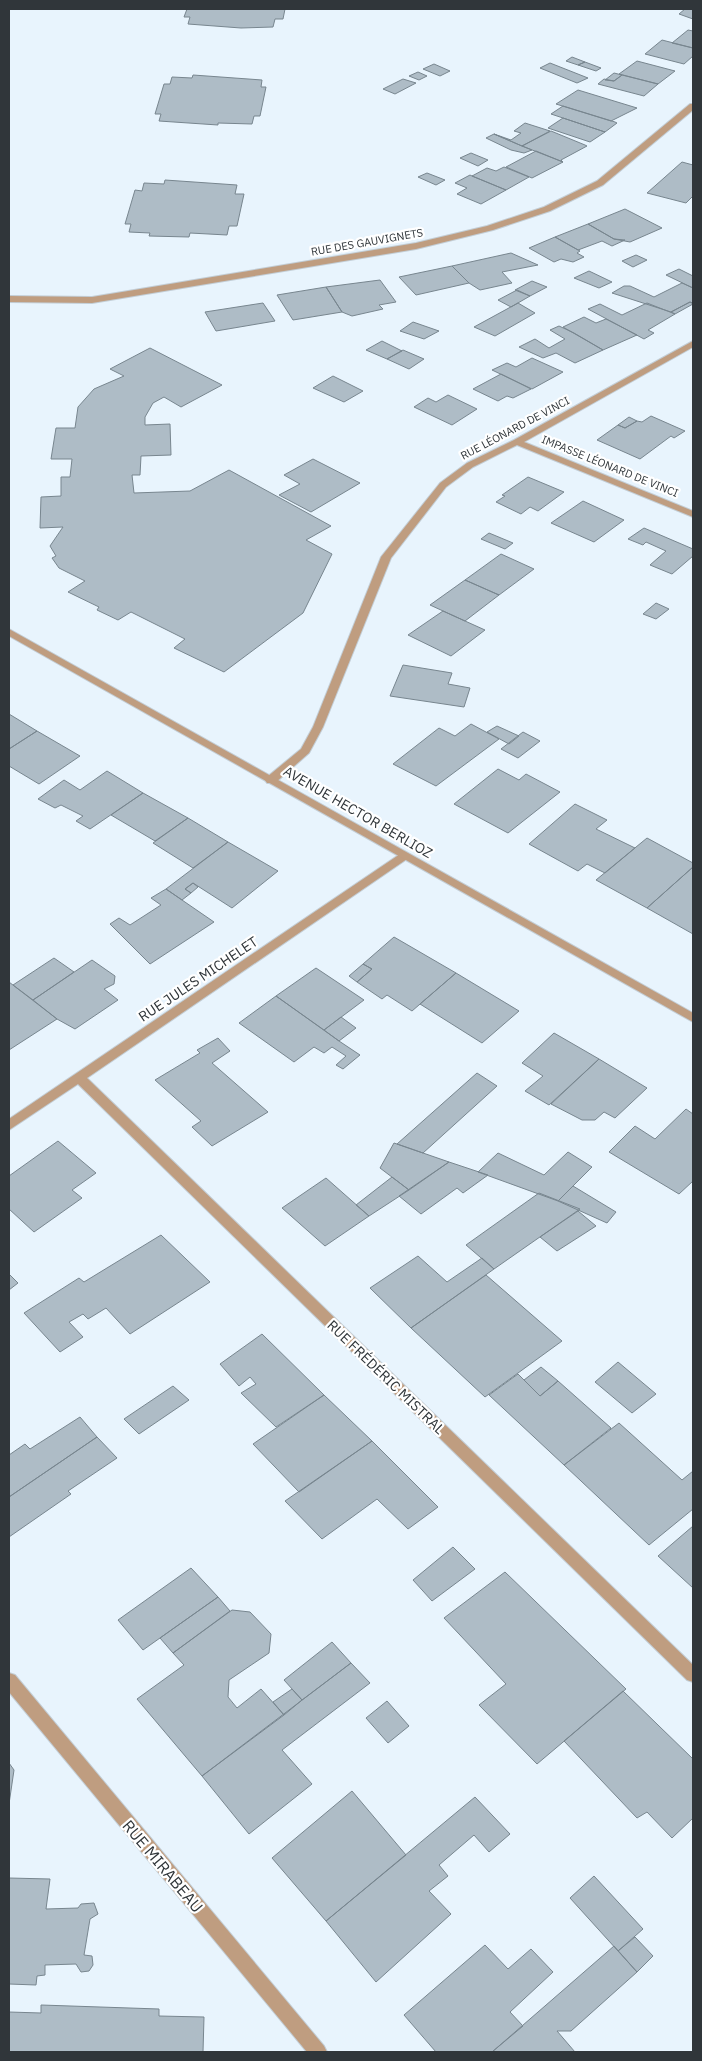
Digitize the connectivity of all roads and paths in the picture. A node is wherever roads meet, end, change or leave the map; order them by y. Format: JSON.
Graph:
{"nodes":[{"id":1,"x":693,"y":106,"type":"edge"},
{"id":2,"x":9,"y":299,"type":"edge"},
{"id":3,"x":693,"y":344,"type":"edge"},
{"id":4,"x":517,"y":442,"type":"junction"},
{"id":5,"x":693,"y":514,"type":"edge"},
{"id":6,"x":9,"y":632,"type":"edge"},
{"id":7,"x":271,"y":780,"type":"junction"},
{"id":8,"x":403,"y":856,"type":"junction"},
{"id":9,"x":693,"y":1018,"type":"edge"},
{"id":10,"x":79,"y":1078,"type":"junction"},
{"id":11,"x":9,"y":1125,"type":"edge"},
{"id":12,"x":693,"y":1675,"type":"edge"},
{"id":13,"x":9,"y":1680,"type":"edge"},
{"id":14,"x":318,"y":2052,"type":"edge"}],
"edges":[{"from":1,"to":2,"type":"street","name":"RUE DES GAUVIGNETS"},
{"from":3,"to":4,"type":"street","name":"RUE LÉONARD DE VINCI"},
{"from":4,"to":5,"type":"street","name":"IMPASSE LÉONARD DE VINCI"},
{"from":4,"to":7,"type":"street","name":"RUE LÉONARD DE VINCI"},
{"from":6,"to":7,"type":"street","name":"AVENUE HECTOR BERLIOZ"},
{"from":7,"to":8,"type":"street","name":"AVENUE HECTOR BERLIOZ"},
{"from":8,"to":9,"type":"street","name":"AVENUE HECTOR BERLIOZ"},
{"from":8,"to":10,"type":"street","name":"RUE JULES MICHELET"},
{"from":10,"to":11,"type":"street","name":"RUE JULES MICHELET"},
{"from":10,"to":12,"type":"street","name":"RUE FRÉDÉRIC MISTRAL"},
{"from":13,"to":14,"type":"street","name":"RUE MIRABEAU"}]}
